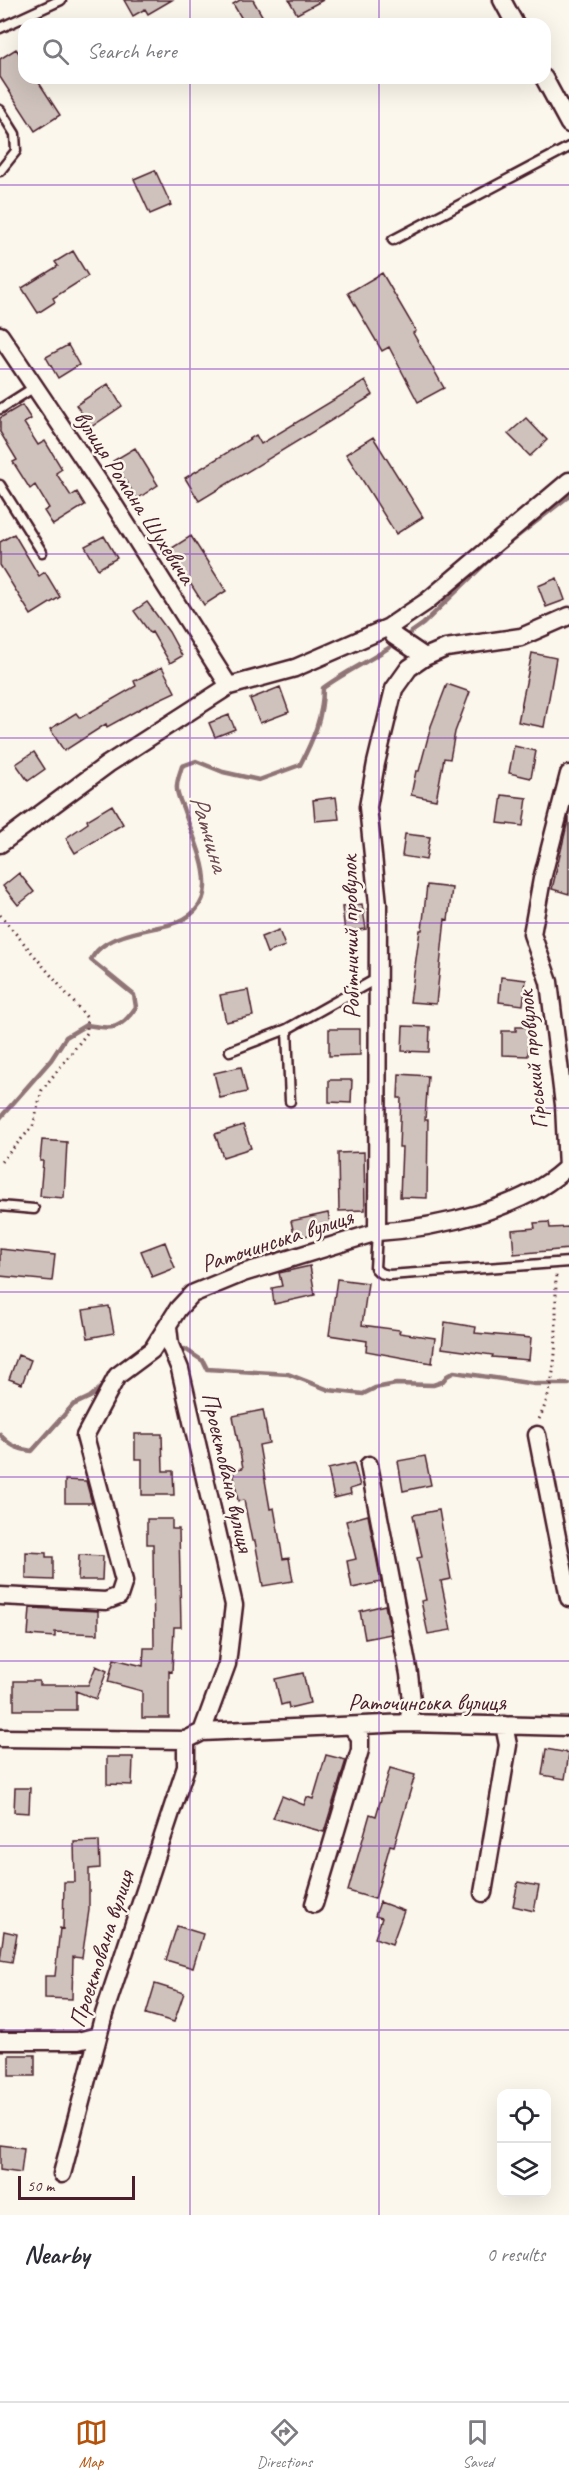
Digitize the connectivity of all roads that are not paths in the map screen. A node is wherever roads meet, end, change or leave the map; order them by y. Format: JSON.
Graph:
{"nodes":[{"id":1,"x":61,"y":0,"type":"edge"},
{"id":2,"x":502,"y":0,"type":"edge"},
{"id":3,"x":22,"y":18,"type":"edge"},
{"id":4,"x":512,"y":18,"type":"edge"},
{"id":5,"x":18,"y":20,"type":"edge"},
{"id":6,"x":0,"y":28,"type":"edge"},
{"id":7,"x":547,"y":84,"type":"edge"},
{"id":8,"x":0,"y":110,"type":"edge"},
{"id":9,"x":569,"y":124,"type":"edge"},
{"id":10,"x":569,"y":147,"type":"edge"},
{"id":11,"x":0,"y":171,"type":"edge"},
{"id":12,"x":393,"y":240,"type":"dead end"},
{"id":13,"x":0,"y":335,"type":"edge"},
{"id":14,"x":33,"y":388,"type":"junction"},
{"id":15,"x":0,"y":408,"type":"edge"},
{"id":16,"x":569,"y":481,"type":"edge"},
{"id":17,"x":0,"y":484,"type":"edge"},
{"id":18,"x":42,"y":552,"type":"dead end"},
{"id":19,"x":569,"y":616,"type":"edge"},
{"id":20,"x":550,"y":626,"type":"junction"},
{"id":21,"x":392,"y":631,"type":"junction"},
{"id":22,"x":569,"y":634,"type":"edge"},
{"id":23,"x":425,"y":657,"type":"junction"},
{"id":24,"x":229,"y":686,"type":"junction"},
{"id":25,"x":569,"y":774,"type":"edge"},
{"id":26,"x":0,"y":844,"type":"edge"},
{"id":27,"x":376,"y":979,"type":"junction"},
{"id":28,"x":287,"y":1029,"type":"junction"},
{"id":29,"x":230,"y":1051,"type":"dead end"},
{"id":30,"x":290,"y":1101,"type":"dead end"},
{"id":31,"x":568,"y":1166,"type":"edge"},
{"id":32,"x":0,"y":1206,"type":"edge"},
{"id":33,"x":34,"y":1209,"type":"dead end"},
{"id":34,"x":377,"y":1232,"type":"junction"},
{"id":35,"x":569,"y":1262,"type":"edge"},
{"id":36,"x":168,"y":1327,"type":"junction"},
{"id":37,"x":537,"y":1435,"type":"dead end"},
{"id":38,"x":369,"y":1465,"type":"dead end"},
{"id":39,"x":0,"y":1596,"type":"edge"},
{"id":40,"x":569,"y":1598,"type":"edge"},
{"id":41,"x":408,"y":1723,"type":"junction"},
{"id":42,"x":504,"y":1725,"type":"junction"},
{"id":43,"x":351,"y":1726,"type":"junction"},
{"id":44,"x":569,"y":1726,"type":"edge"},
{"id":45,"x":202,"y":1732,"type":"junction"},
{"id":46,"x":0,"y":1738,"type":"edge"},
{"id":47,"x":186,"y":1740,"type":"junction"},
{"id":48,"x":483,"y":1893,"type":"dead end"},
{"id":49,"x":314,"y":1904,"type":"dead end"},
{"id":50,"x":98,"y":2036,"type":"junction"},
{"id":51,"x":0,"y":2041,"type":"edge"},
{"id":52,"x":62,"y":2174,"type":"dead end"}],
"edges":[{"from":1,"to":3,"type":"lane"},
{"from":2,"to":4,"type":"street"},
{"from":5,"to":6,"type":"lane"},
{"from":7,"to":9,"type":"street"},
{"from":8,"to":11,"type":"lane"},
{"from":10,"to":12,"type":"lane"},
{"from":13,"to":14,"type":"street","name":"вулиця Романа Шухевича"},
{"from":14,"to":15,"type":"lane"},
{"from":14,"to":24,"type":"street","name":"вулиця Романа Шухевича"},
{"from":16,"to":21,"type":"street"},
{"from":17,"to":18,"type":"lane"},
{"from":19,"to":20,"type":"street"},
{"from":20,"to":22,"type":"street"},
{"from":20,"to":23,"type":"street"},
{"from":21,"to":23,"type":"street"},
{"from":21,"to":24,"type":"street"},
{"from":23,"to":27,"type":"street","name":"Робітничий провулок"},
{"from":24,"to":26,"type":"street"},
{"from":25,"to":31,"type":"street","name":"Гірський провулок"},
{"from":27,"to":28,"type":"lane"},
{"from":27,"to":34,"type":"street","name":"Робітничий провулок"},
{"from":28,"to":29,"type":"lane"},
{"from":28,"to":30,"type":"lane"},
{"from":31,"to":34,"type":"street","name":"Раточинська вулиця"},
{"from":32,"to":33,"type":"lane"},
{"from":34,"to":35,"type":"lane","name":"Раточинська вулиця"},
{"from":34,"to":36,"type":"street","name":"Раточинська вулиця"},
{"from":36,"to":39,"type":"street","name":"Раточинська вулиця"},
{"from":36,"to":45,"type":"street","name":"Проектована вулиця"},
{"from":37,"to":40,"type":"street"},
{"from":38,"to":41,"type":"street"},
{"from":41,"to":42,"type":"street","name":"Раточинська вулиця"},
{"from":41,"to":43,"type":"street","name":"Раточинська вулиця"},
{"from":42,"to":44,"type":"street","name":"Раточинська вулиця"},
{"from":42,"to":48,"type":"street"},
{"from":43,"to":45,"type":"street","name":"Раточинська вулиця"},
{"from":43,"to":49,"type":"street"},
{"from":45,"to":47,"type":"street","name":"Раточинська вулиця"},
{"from":46,"to":47,"type":"street","name":"Раточинська вулиця"},
{"from":47,"to":50,"type":"street","name":"Проектована вулиця"},
{"from":50,"to":51,"type":"street"},
{"from":50,"to":52,"type":"street","name":"Проектована вулиця"}]}
